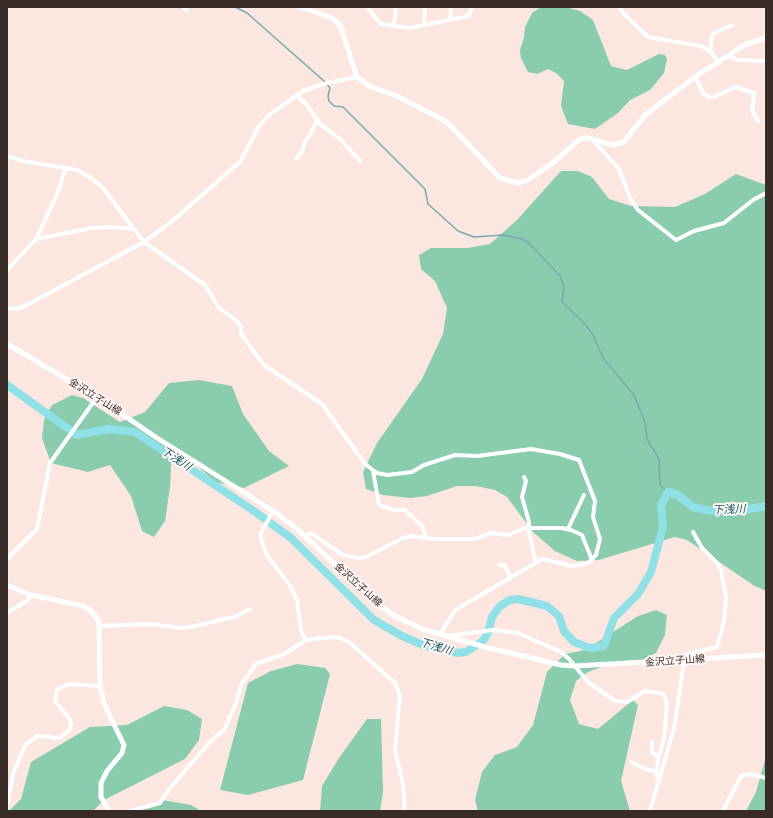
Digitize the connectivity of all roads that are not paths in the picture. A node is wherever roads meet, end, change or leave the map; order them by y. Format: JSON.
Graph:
{"nodes":[{"id":1,"x":183,"y":7,"type":"edge"},
{"id":2,"x":300,"y":7,"type":"edge"},
{"id":3,"x":368,"y":7,"type":"edge"},
{"id":4,"x":396,"y":7,"type":"edge"},
{"id":5,"x":425,"y":7,"type":"edge"},
{"id":6,"x":450,"y":7,"type":"edge"},
{"id":7,"x":472,"y":7,"type":"edge"},
{"id":8,"x":620,"y":7,"type":"edge"},
{"id":9,"x":187,"y":10,"type":"dead end"},
{"id":10,"x":450,"y":19,"type":"junction"},
{"id":11,"x":424,"y":25,"type":"junction"},
{"id":12,"x":732,"y":25,"type":"dead end"},
{"id":13,"x":394,"y":26,"type":"junction"},
{"id":14,"x":766,"y":38,"type":"edge"},
{"id":15,"x":710,"y":52,"type":"junction"},
{"id":16,"x":729,"y":55,"type":"junction"},
{"id":17,"x":766,"y":61,"type":"edge"},
{"id":18,"x":718,"y":62,"type":"junction"},
{"id":19,"x":357,"y":77,"type":"junction"},
{"id":20,"x":695,"y":77,"type":"junction"},
{"id":21,"x":296,"y":95,"type":"junction"},
{"id":22,"x":316,"y":120,"type":"junction"},
{"id":23,"x":758,"y":121,"type":"dead end"},
{"id":24,"x":591,"y":139,"type":"junction"},
{"id":25,"x":7,"y":156,"type":"edge"},
{"id":26,"x":296,"y":159,"type":"dead end"},
{"id":27,"x":360,"y":160,"type":"dead end"},
{"id":28,"x":66,"y":168,"type":"junction"},
{"id":29,"x":766,"y":193,"type":"edge"},
{"id":30,"x":134,"y":229,"type":"junction"},
{"id":31,"x":36,"y":238,"type":"junction"},
{"id":32,"x":144,"y":242,"type":"junction"},
{"id":33,"x":7,"y":270,"type":"edge"},
{"id":34,"x":7,"y":308,"type":"edge"},
{"id":35,"x":7,"y":344,"type":"edge"},
{"id":36,"x":97,"y":397,"type":"junction"},
{"id":37,"x":373,"y":471,"type":"junction"},
{"id":38,"x":524,"y":477,"type":"dead end"},
{"id":39,"x":584,"y":495,"type":"dead end"},
{"id":40,"x":273,"y":511,"type":"junction"},
{"id":41,"x":529,"y":528,"type":"junction"},
{"id":42,"x":568,"y":529,"type":"junction"},
{"id":43,"x":693,"y":532,"type":"dead end"},
{"id":44,"x":304,"y":536,"type":"junction"},
{"id":45,"x":426,"y":537,"type":"junction"},
{"id":46,"x":7,"y":559,"type":"edge"},
{"id":47,"x":592,"y":560,"type":"junction"},
{"id":48,"x":536,"y":563,"type":"junction"},
{"id":49,"x":499,"y":565,"type":"dead end"},
{"id":50,"x":510,"y":578,"type":"junction"},
{"id":51,"x":7,"y":585,"type":"edge"},
{"id":52,"x":31,"y":595,"type":"junction"},
{"id":53,"x":250,"y":609,"type":"dead end"},
{"id":54,"x":7,"y":613,"type":"edge"},
{"id":55,"x":99,"y":626,"type":"junction"},
{"id":56,"x":440,"y":634,"type":"junction"},
{"id":57,"x":447,"y":636,"type":"junction"},
{"id":58,"x":306,"y":640,"type":"junction"},
{"id":59,"x":766,"y":655,"type":"edge"},
{"id":60,"x":684,"y":660,"type":"junction"},
{"id":61,"x":575,"y":666,"type":"junction"},
{"id":62,"x":100,"y":686,"type":"junction"},
{"id":63,"x":652,"y":742,"type":"dead end"},
{"id":64,"x":658,"y":757,"type":"junction"},
{"id":65,"x":631,"y":762,"type":"dead end"},
{"id":66,"x":657,"y":772,"type":"junction"},
{"id":67,"x":766,"y":778,"type":"edge"},
{"id":68,"x":659,"y":779,"type":"junction"},
{"id":69,"x":7,"y":807,"type":"edge"},
{"id":70,"x":109,"y":811,"type":"edge"},
{"id":71,"x":130,"y":811,"type":"edge"},
{"id":72,"x":405,"y":811,"type":"edge"},
{"id":73,"x":650,"y":811,"type":"edge"},
{"id":74,"x":723,"y":811,"type":"edge"}],
"edges":[{"from":1,"to":9,"type":"street"},
{"from":2,"to":19,"type":"street"},
{"from":3,"to":13,"type":"street"},
{"from":4,"to":13,"type":"street"},
{"from":5,"to":11,"type":"street"},
{"from":6,"to":10,"type":"street"},
{"from":7,"to":10,"type":"street"},
{"from":8,"to":15,"type":"street"},
{"from":10,"to":11,"type":"street"},
{"from":11,"to":13,"type":"street"},
{"from":12,"to":15,"type":"street"},
{"from":14,"to":16,"type":"street"},
{"from":15,"to":18,"type":"street"},
{"from":16,"to":17,"type":"street"},
{"from":16,"to":18,"type":"street"},
{"from":18,"to":20,"type":"street"},
{"from":19,"to":21,"type":"street"},
{"from":19,"to":24,"type":"street"},
{"from":20,"to":23,"type":"street"},
{"from":20,"to":24,"type":"street"},
{"from":21,"to":22,"type":"street"},
{"from":21,"to":32,"type":"street"},
{"from":22,"to":26,"type":"street"},
{"from":22,"to":27,"type":"street"},
{"from":24,"to":29,"type":"street"},
{"from":25,"to":28,"type":"street"},
{"from":28,"to":30,"type":"street"},
{"from":28,"to":31,"type":"street"},
{"from":30,"to":31,"type":"street"},
{"from":30,"to":32,"type":"street"},
{"from":31,"to":33,"type":"street"},
{"from":32,"to":34,"type":"street"},
{"from":32,"to":37,"type":"street"},
{"from":35,"to":36,"type":"street","name":"金沢立子山線"},
{"from":36,"to":40,"type":"street","name":"金沢立子山線"},
{"from":36,"to":46,"type":"street"},
{"from":37,"to":45,"type":"street"},
{"from":37,"to":47,"type":"street"},
{"from":38,"to":41,"type":"street"},
{"from":39,"to":42,"type":"street"},
{"from":40,"to":44,"type":"street","name":"金沢立子山線"},
{"from":40,"to":58,"type":"street"},
{"from":41,"to":42,"type":"street"},
{"from":41,"to":45,"type":"street"},
{"from":41,"to":48,"type":"street"},
{"from":42,"to":47,"type":"street"},
{"from":43,"to":60,"type":"street"},
{"from":44,"to":45,"type":"street"},
{"from":44,"to":56,"type":"street","name":"金沢立子山線"},
{"from":47,"to":48,"type":"street"},
{"from":48,"to":50,"type":"street"},
{"from":49,"to":50,"type":"street"},
{"from":50,"to":56,"type":"street"},
{"from":51,"to":52,"type":"street"},
{"from":52,"to":54,"type":"street"},
{"from":52,"to":55,"type":"street"},
{"from":53,"to":55,"type":"street"},
{"from":55,"to":62,"type":"street"},
{"from":56,"to":57,"type":"street","name":"金沢立子山線"},
{"from":57,"to":61,"type":"street","name":"金沢立子山線"},
{"from":57,"to":61,"type":"street"},
{"from":58,"to":71,"type":"street"},
{"from":58,"to":72,"type":"street"},
{"from":59,"to":60,"type":"street","name":"金沢立子山線"},
{"from":60,"to":61,"type":"street","name":"金沢立子山線"},
{"from":60,"to":68,"type":"street"},
{"from":61,"to":64,"type":"street"},
{"from":62,"to":69,"type":"street"},
{"from":62,"to":70,"type":"street"},
{"from":63,"to":64,"type":"street"},
{"from":64,"to":66,"type":"street"},
{"from":65,"to":66,"type":"street"},
{"from":66,"to":68,"type":"street"},
{"from":67,"to":74,"type":"street"},
{"from":68,"to":73,"type":"street"}]}
